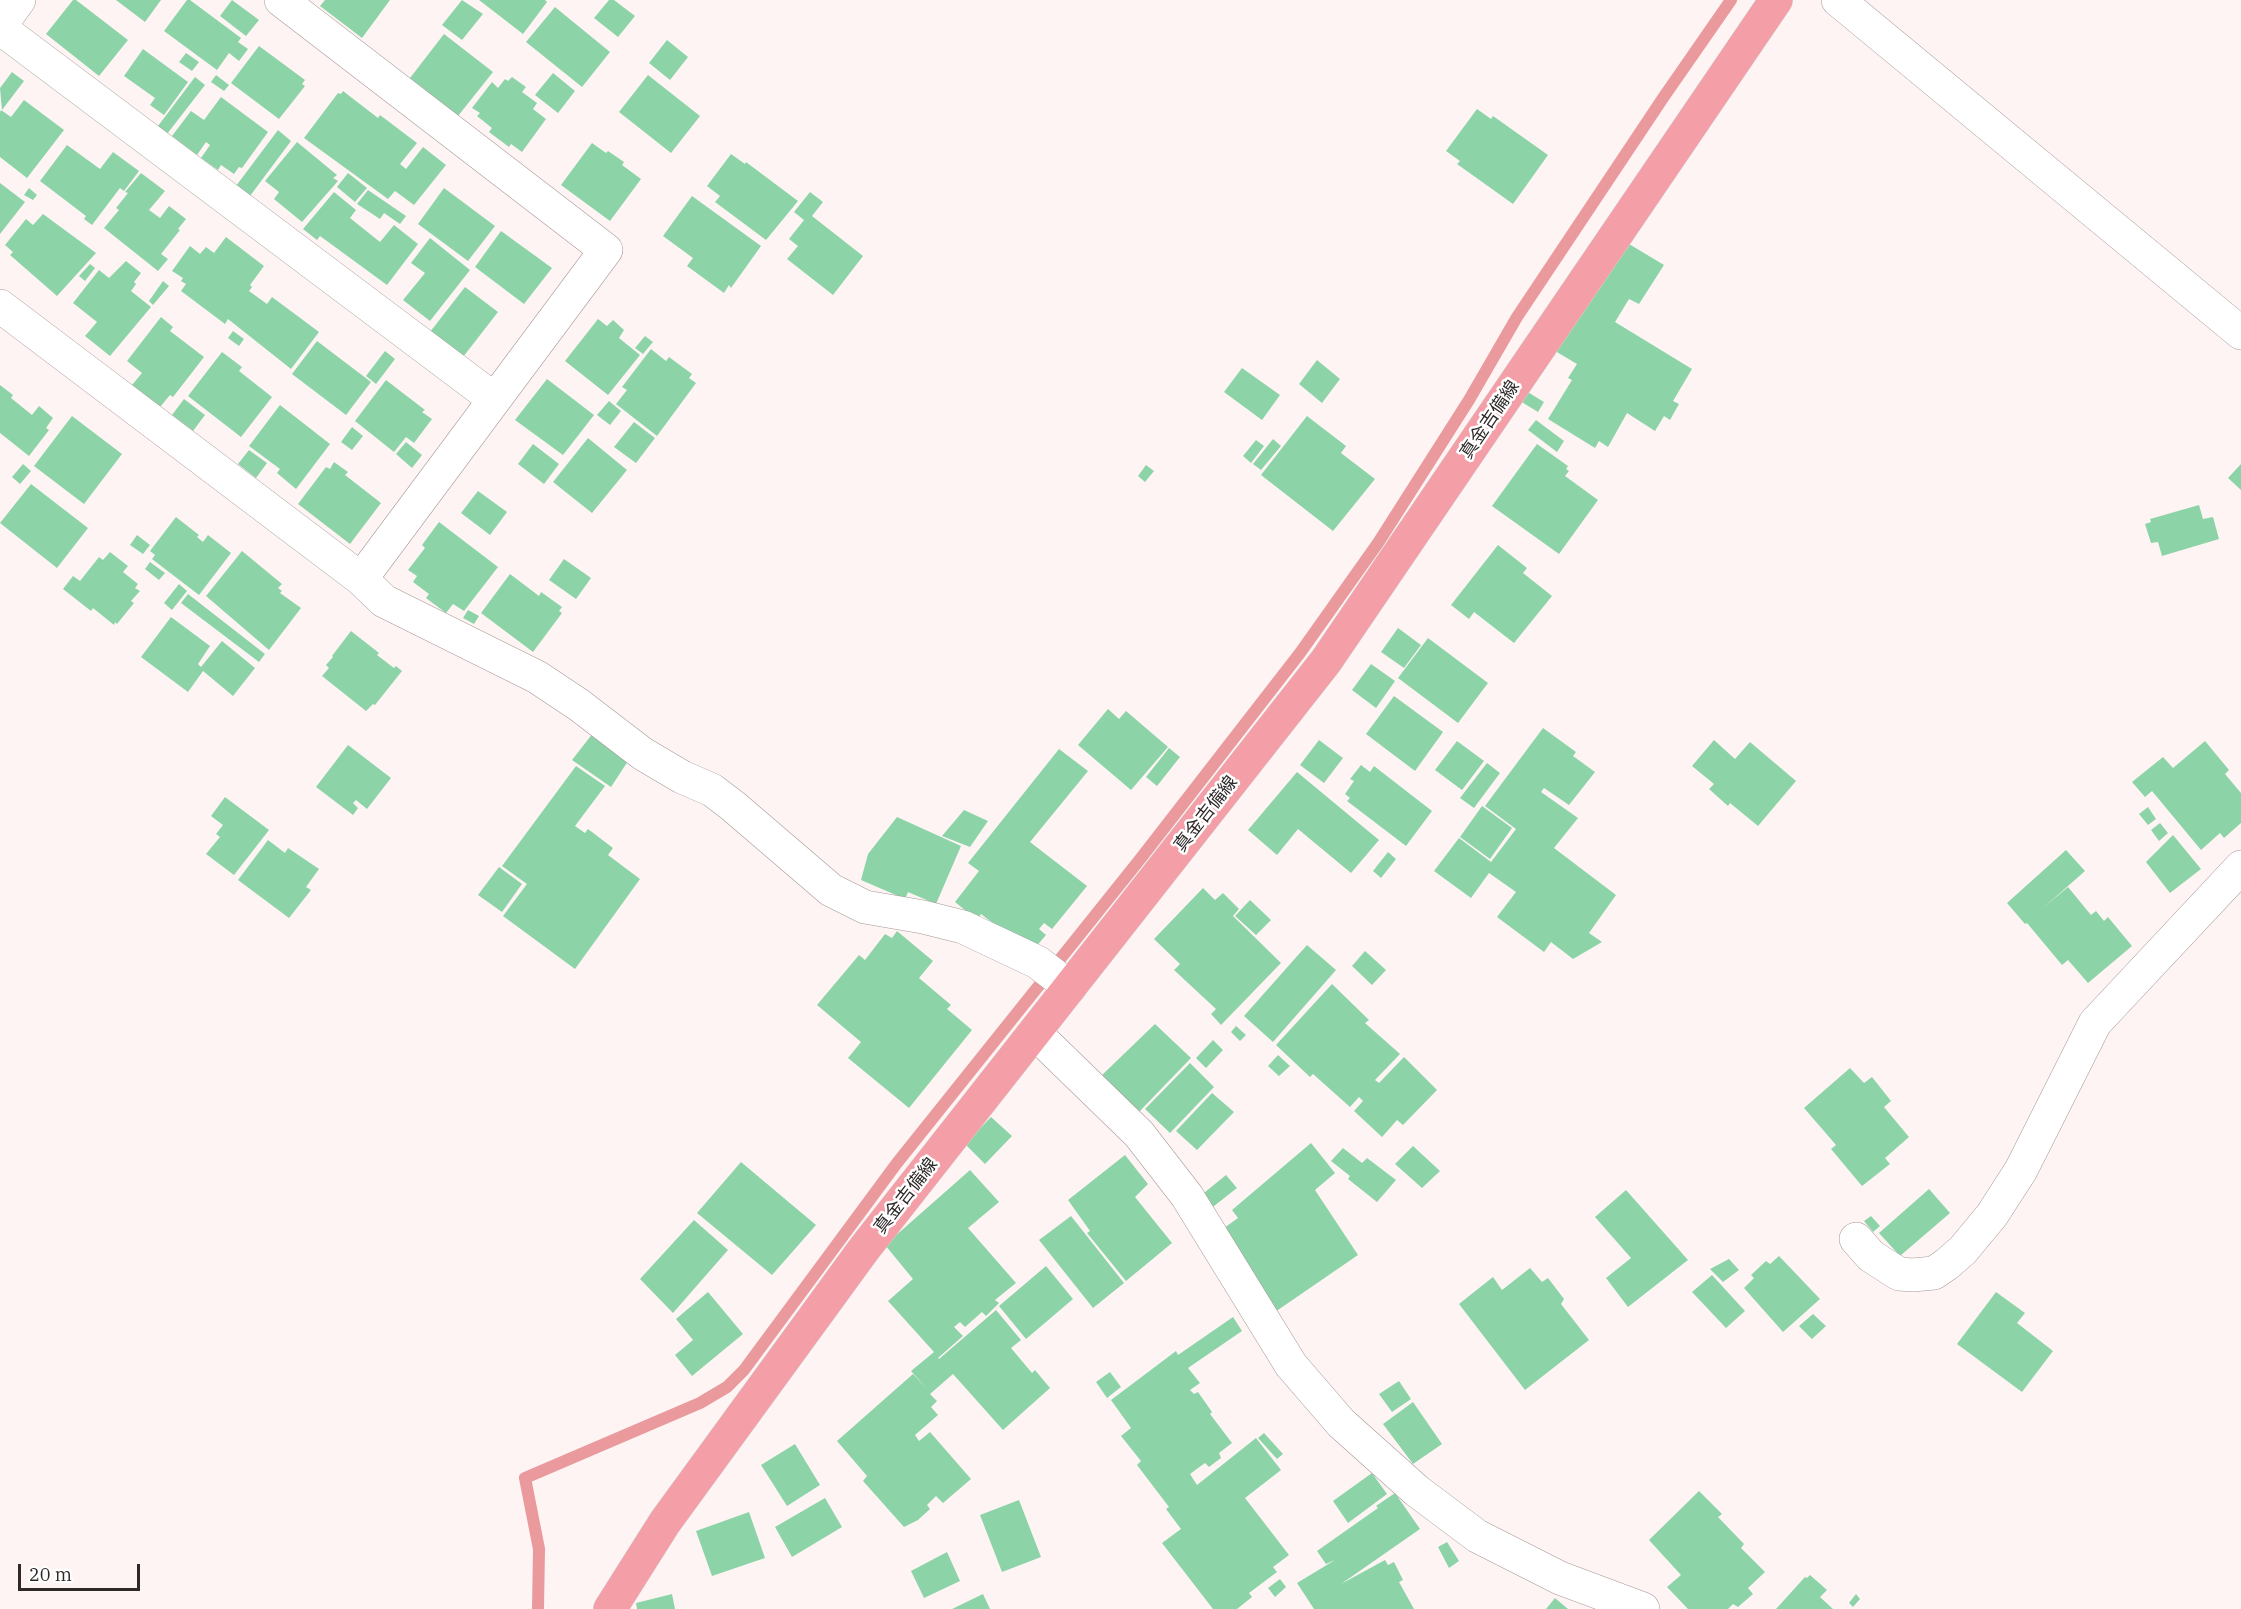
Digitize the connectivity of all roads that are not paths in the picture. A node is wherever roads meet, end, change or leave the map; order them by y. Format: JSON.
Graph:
{"nodes":[{"id":1,"x":19,"y":0,"type":"edge"},
{"id":2,"x":281,"y":0,"type":"edge"},
{"id":3,"x":1776,"y":0,"type":"edge"},
{"id":4,"x":1838,"y":0,"type":"edge"},
{"id":5,"x":0,"y":27,"type":"edge"},
{"id":6,"x":0,"y":306,"type":"edge"},
{"id":7,"x":2241,"y":333,"type":"edge"},
{"id":8,"x":494,"y":399,"type":"junction"},
{"id":9,"x":361,"y":579,"type":"junction"},
{"id":10,"x":2241,"y":867,"type":"edge"},
{"id":11,"x":1055,"y":975,"type":"junction"},
{"id":12,"x":1035,"y":1033,"type":"junction"},
{"id":13,"x":1856,"y":1239,"type":"dead end"},
{"id":14,"x":610,"y":1609,"type":"edge"},
{"id":15,"x":1643,"y":1609,"type":"edge"}],
"edges":[{"from":1,"to":5,"type":"street"},
{"from":2,"to":8,"type":"street"},
{"from":3,"to":11,"type":"main road","name":"真金吉備線"},
{"from":4,"to":7,"type":"street"},
{"from":5,"to":8,"type":"street"},
{"from":6,"to":9,"type":"street"},
{"from":8,"to":9,"type":"street"},
{"from":9,"to":11,"type":"street"},
{"from":10,"to":13,"type":"street"},
{"from":11,"to":12,"type":"main road","name":"真金吉備線"},
{"from":12,"to":14,"type":"main road","name":"真金吉備線"},
{"from":12,"to":15,"type":"street"}]}
